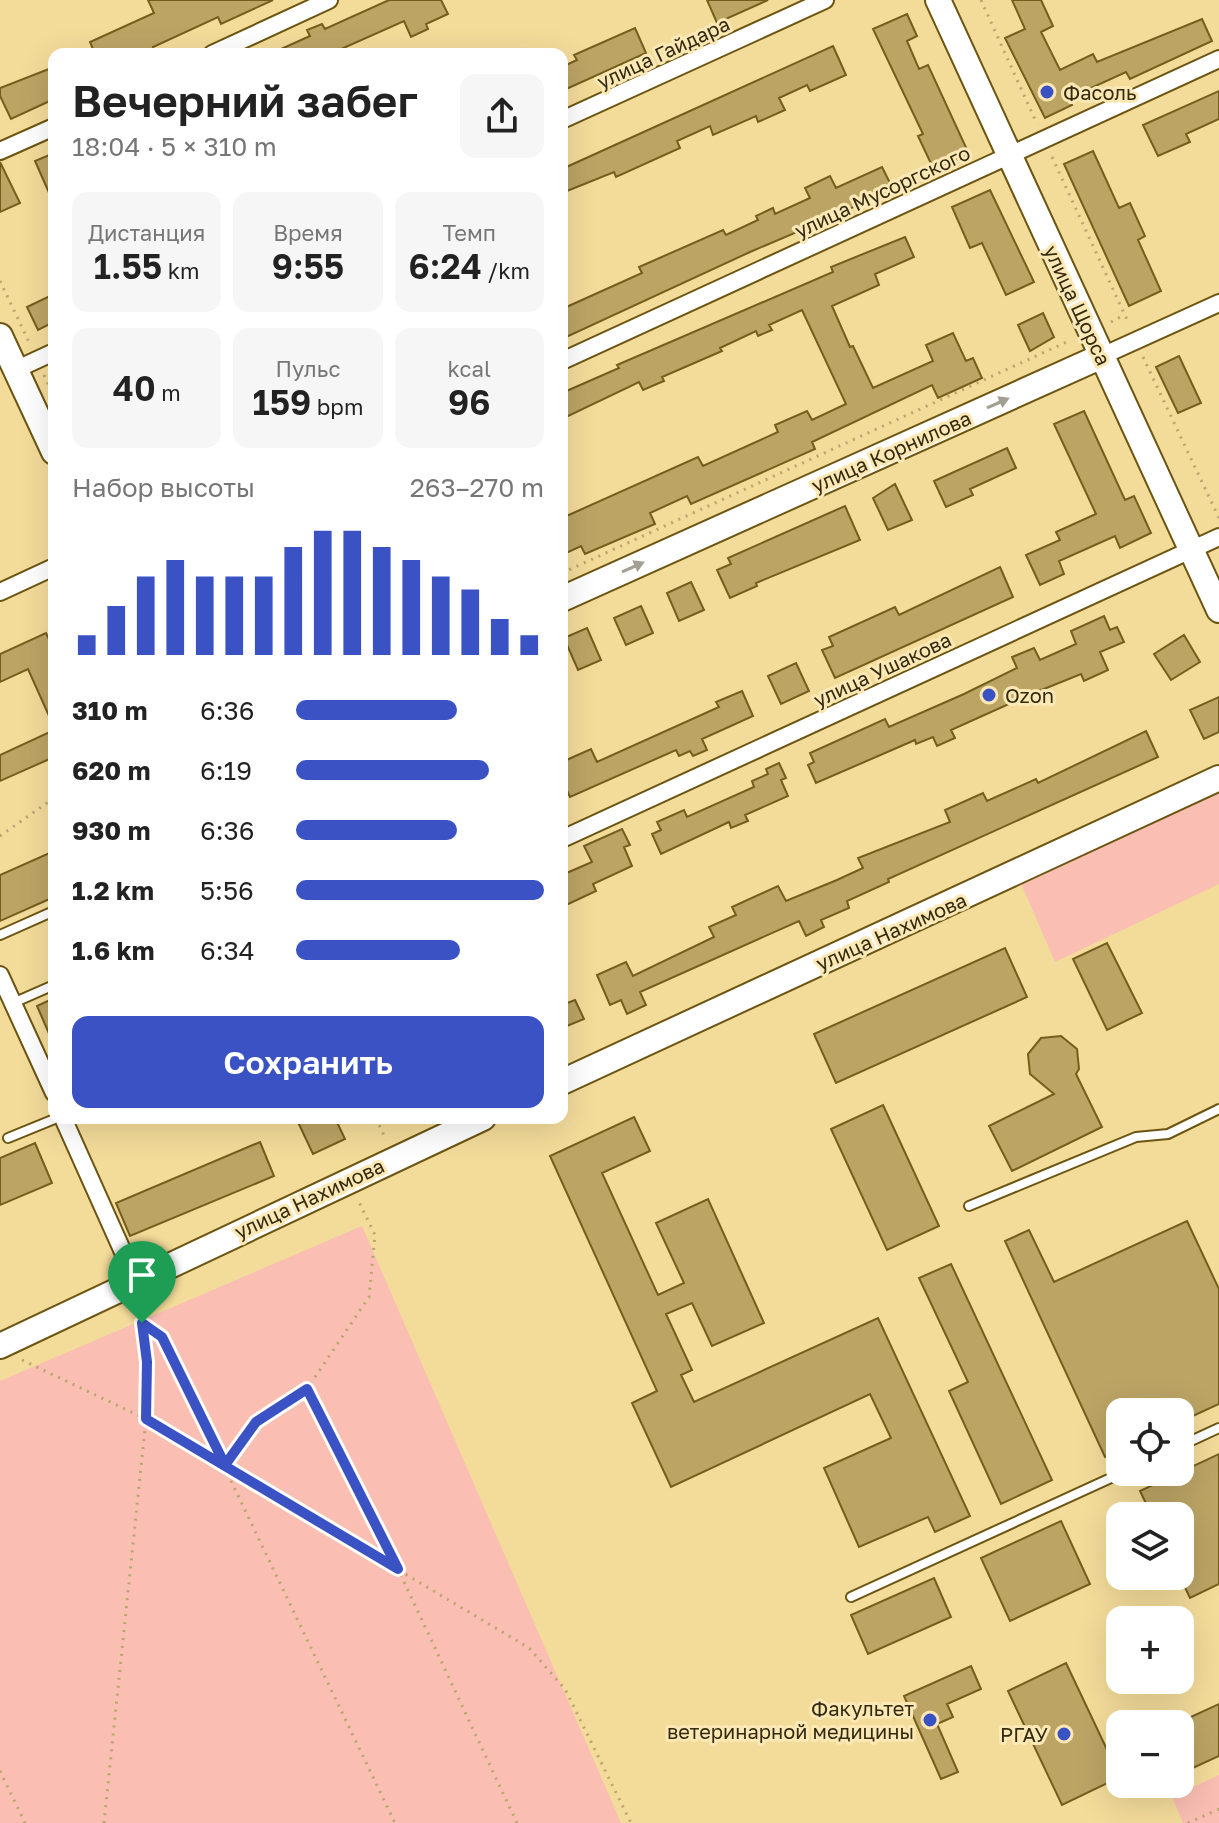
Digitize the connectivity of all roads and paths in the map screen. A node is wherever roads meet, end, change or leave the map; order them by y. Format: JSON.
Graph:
{"nodes":[{"id":1,"x":329,"y":0,"type":"edge"},
{"id":2,"x":825,"y":0,"type":"edge"},
{"id":3,"x":938,"y":0,"type":"edge"},
{"id":4,"x":981,"y":0,"type":"edge"},
{"id":5,"x":225,"y":48,"type":"edge"},
{"id":6,"x":1219,"y":59,"type":"edge"},
{"id":7,"x":568,"y":117,"type":"edge"},
{"id":8,"x":48,"y":130,"type":"edge"},
{"id":9,"x":1044,"y":138,"type":"junction"},
{"id":10,"x":0,"y":151,"type":"edge"},
{"id":11,"x":1007,"y":155,"type":"junction"},
{"id":12,"x":0,"y":281,"type":"edge"},
{"id":13,"x":1219,"y":303,"type":"edge"},
{"id":14,"x":1091,"y":332,"type":"junction"},
{"id":15,"x":0,"y":336,"type":"edge"},
{"id":16,"x":1136,"y":341,"type":"junction"},
{"id":17,"x":48,"y":355,"type":"edge"},
{"id":18,"x":1102,"y":356,"type":"junction"},
{"id":19,"x":568,"y":358,"type":"edge"},
{"id":20,"x":26,"y":365,"type":"junction"},
{"id":21,"x":48,"y":390,"type":"edge"},
{"id":22,"x":48,"y":433,"type":"edge"},
{"id":23,"x":1219,"y":518,"type":"edge"},
{"id":24,"x":1219,"y":537,"type":"edge"},
{"id":25,"x":1191,"y":549,"type":"junction"},
{"id":26,"x":48,"y":570,"type":"edge"},
{"id":27,"x":568,"y":570,"type":"edge"},
{"id":28,"x":0,"y":592,"type":"edge"},
{"id":29,"x":568,"y":596,"type":"edge"},
{"id":30,"x":1219,"y":610,"type":"edge"},
{"id":31,"x":1219,"y":778,"type":"edge"},
{"id":32,"x":48,"y":802,"type":"edge"},
{"id":33,"x":0,"y":836,"type":"edge"},
{"id":34,"x":568,"y":836,"type":"edge"},
{"id":35,"x":48,"y":914,"type":"edge"},
{"id":36,"x":0,"y":935,"type":"edge"},
{"id":37,"x":0,"y":975,"type":"edge"},
{"id":38,"x":48,"y":988,"type":"edge"},
{"id":39,"x":13,"y":1003,"type":"junction"},
{"id":40,"x":568,"y":1079,"type":"edge"},
{"id":41,"x":48,"y":1080,"type":"edge"},
{"id":42,"x":1219,"y":1109,"type":"edge"},
{"id":43,"x":48,"y":1123,"type":"edge"},
{"id":44,"x":63,"y":1124,"type":"edge"},
{"id":45,"x":379,"y":1124,"type":"edge"},
{"id":46,"x":470,"y":1124,"type":"edge"},
{"id":47,"x":8,"y":1138,"type":"dead end"},
{"id":48,"x":394,"y":1158,"type":"junction"},
{"id":49,"x":348,"y":1180,"type":"junction"},
{"id":50,"x":969,"y":1206,"type":"dead end"},
{"id":51,"x":136,"y":1281,"type":"junction"},
{"id":52,"x":142,"y":1323,"type":"junction"},
{"id":53,"x":5,"y":1351,"type":"edge"},
{"id":54,"x":307,"y":1389,"type":"junction"},
{"id":55,"x":146,"y":1419,"type":"junction"},
{"id":56,"x":1219,"y":1428,"type":"edge"},
{"id":57,"x":1194,"y":1440,"type":"edge"},
{"id":58,"x":225,"y":1465,"type":"junction"},
{"id":59,"x":1106,"y":1480,"type":"edge"},
{"id":60,"x":398,"y":1569,"type":"junction"},
{"id":61,"x":851,"y":1597,"type":"dead end"},
{"id":62,"x":0,"y":1771,"type":"edge"},
{"id":63,"x":1219,"y":1809,"type":"edge"},
{"id":64,"x":25,"y":1823,"type":"edge"},
{"id":65,"x":104,"y":1823,"type":"edge"},
{"id":66,"x":395,"y":1823,"type":"edge"},
{"id":67,"x":517,"y":1823,"type":"edge"},
{"id":68,"x":631,"y":1823,"type":"edge"},
{"id":69,"x":1188,"y":1823,"type":"edge"}],
"edges":[{"from":1,"to":5,"type":"street"},
{"from":2,"to":7,"type":"street","name":"улица Гайдара"},
{"from":3,"to":11,"type":"street","name":"улица Щорса"},
{"from":4,"to":9,"type":"path"},
{"from":6,"to":9,"type":"street","name":"улица Мусоргского"},
{"from":8,"to":10,"type":"street"},
{"from":9,"to":11,"type":"street","name":"улица Мусоргского"},
{"from":9,"to":16,"type":"path"},
{"from":11,"to":14,"type":"street","name":"улица Щорса"},
{"from":11,"to":19,"type":"street","name":"улица Мусоргского"},
{"from":12,"to":20,"type":"path"},
{"from":13,"to":16,"type":"street","name":"улица Корнилова"},
{"from":14,"to":18,"type":"street","name":"улица Щорса"},
{"from":14,"to":27,"type":"path"},
{"from":15,"to":20,"type":"street"},
{"from":16,"to":18,"type":"street","name":"улица Корнилова"},
{"from":16,"to":23,"type":"path"},
{"from":17,"to":20,"type":"street"},
{"from":18,"to":25,"type":"street","name":"улица Щорса"},
{"from":29,"to":18,"type":"street","name":"улица Корнилова","one_way":true},
{"from":20,"to":21,"type":"path"},
{"from":20,"to":22,"type":"street"},
{"from":24,"to":25,"type":"street","name":"улица Ушакова"},
{"from":25,"to":30,"type":"street","name":"улица Щорса"},
{"from":25,"to":34,"type":"street","name":"улица Ушакова"},
{"from":26,"to":28,"type":"street"},
{"from":31,"to":40,"type":"street","name":"улица Нахимова"},
{"from":32,"to":33,"type":"path"},
{"from":35,"to":36,"type":"lane"},
{"from":37,"to":39,"type":"street"},
{"from":38,"to":39,"type":"lane"},
{"from":39,"to":41,"type":"street"},
{"from":42,"to":50,"type":"lane"},
{"from":43,"to":47,"type":"lane"},
{"from":44,"to":51,"type":"street"},
{"from":45,"to":48,"type":"path"},
{"from":46,"to":48,"type":"street","name":"улица Нахимова"},
{"from":48,"to":49,"type":"street","name":"улица Нахимова"},
{"from":49,"to":51,"type":"street","name":"улица Нахимова"},
{"from":49,"to":54,"type":"path"},
{"from":51,"to":52,"type":"path"},
{"from":51,"to":53,"type":"street","name":"улица Нахимова"},
{"from":52,"to":55,"type":"path"},
{"from":52,"to":58,"type":"path"},
{"from":53,"to":55,"type":"path"},
{"from":54,"to":58,"type":"path"},
{"from":54,"to":60,"type":"path"},
{"from":55,"to":58,"type":"path"},
{"from":55,"to":65,"type":"path"},
{"from":56,"to":57,"type":"lane"},
{"from":58,"to":60,"type":"path"},
{"from":58,"to":66,"type":"path"},
{"from":59,"to":61,"type":"lane"},
{"from":60,"to":67,"type":"path"},
{"from":60,"to":68,"type":"path"},
{"from":62,"to":64,"type":"path"},
{"from":63,"to":69,"type":"path"}]}
